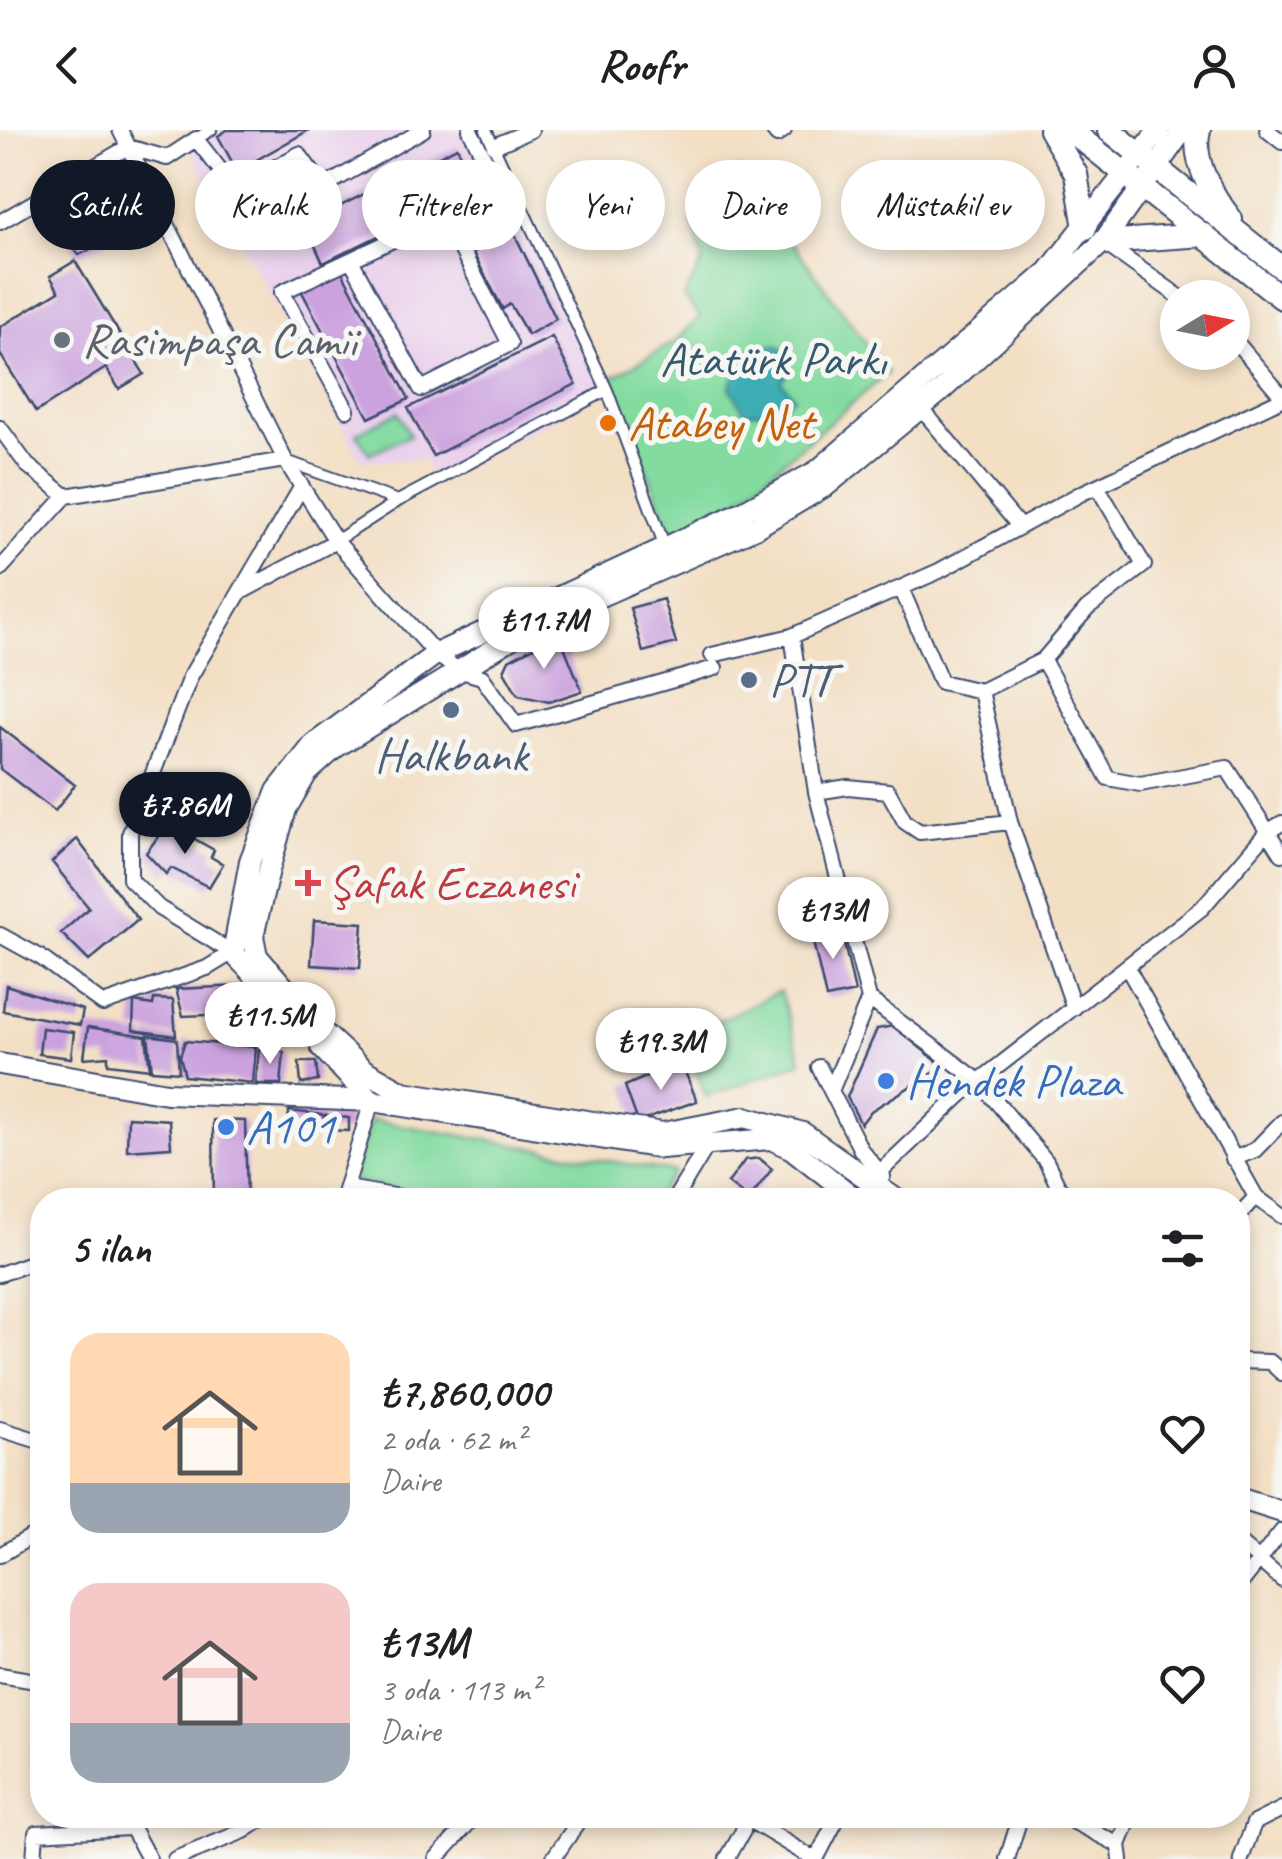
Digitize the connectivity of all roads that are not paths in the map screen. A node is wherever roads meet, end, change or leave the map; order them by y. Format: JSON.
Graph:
{"nodes":[{"id":1,"x":120,"y":130,"type":"edge"},
{"id":2,"x":211,"y":130,"type":"edge"},
{"id":3,"x":424,"y":130,"type":"edge"},
{"id":4,"x":470,"y":130,"type":"edge"},
{"id":5,"x":486,"y":130,"type":"edge"},
{"id":6,"x":531,"y":130,"type":"edge"},
{"id":7,"x":773,"y":130,"type":"edge"},
{"id":8,"x":784,"y":130,"type":"edge"},
{"id":9,"x":1050,"y":130,"type":"edge"},
{"id":10,"x":1070,"y":130,"type":"edge"},
{"id":11,"x":1109,"y":130,"type":"edge"},
{"id":12,"x":1159,"y":130,"type":"edge"},
{"id":13,"x":1183,"y":130,"type":"edge"},
{"id":14,"x":1198,"y":130,"type":"edge"},
{"id":15,"x":1267,"y":130,"type":"edge"},
{"id":16,"x":196,"y":139,"type":"junction"},
{"id":17,"x":1282,"y":142,"type":"edge"},
{"id":18,"x":128,"y":146,"type":"junction"},
{"id":19,"x":494,"y":146,"type":"junction"},
{"id":20,"x":485,"y":160,"type":"edge"},
{"id":21,"x":1142,"y":171,"type":"junction"},
{"id":22,"x":0,"y":222,"type":"edge"},
{"id":23,"x":1094,"y":235,"type":"junction"},
{"id":24,"x":1204,"y":235,"type":"junction"},
{"id":25,"x":1252,"y":246,"type":"junction"},
{"id":26,"x":372,"y":250,"type":"edge"},
{"id":27,"x":462,"y":250,"type":"edge"},
{"id":28,"x":351,"y":260,"type":"junction"},
{"id":29,"x":1282,"y":268,"type":"edge"},
{"id":30,"x":1160,"y":283,"type":"edge"},
{"id":31,"x":1282,"y":298,"type":"edge"},
{"id":32,"x":1250,"y":359,"type":"edge"},
{"id":33,"x":607,"y":390,"type":"junction"},
{"id":34,"x":1282,"y":397,"type":"edge"},
{"id":35,"x":921,"y":408,"type":"junction"},
{"id":36,"x":346,"y":410,"type":"dead end"},
{"id":37,"x":0,"y":428,"type":"edge"},
{"id":38,"x":285,"y":460,"type":"junction"},
{"id":39,"x":302,"y":486,"type":"junction"},
{"id":40,"x":1097,"y":486,"type":"junction"},
{"id":41,"x":66,"y":496,"type":"junction"},
{"id":42,"x":398,"y":501,"type":"junction"},
{"id":43,"x":1020,"y":527,"type":"junction"},
{"id":44,"x":336,"y":541,"type":"junction"},
{"id":45,"x":669,"y":554,"type":"junction"},
{"id":46,"x":0,"y":569,"type":"edge"},
{"id":47,"x":901,"y":588,"type":"junction"},
{"id":48,"x":240,"y":592,"type":"junction"},
{"id":49,"x":792,"y":636,"type":"junction"},
{"id":50,"x":436,"y":654,"type":"junction"},
{"id":51,"x":1043,"y":660,"type":"junction"},
{"id":52,"x":458,"y":670,"type":"junction"},
{"id":53,"x":981,"y":692,"type":"junction"},
{"id":54,"x":816,"y":792,"type":"junction"},
{"id":55,"x":1010,"y":822,"type":"junction"},
{"id":56,"x":1282,"y":823,"type":"edge"},
{"id":57,"x":1267,"y":832,"type":"junction"},
{"id":58,"x":1280,"y":850,"type":"edge"},
{"id":59,"x":0,"y":935,"type":"edge"},
{"id":60,"x":253,"y":936,"type":"junction"},
{"id":61,"x":233,"y":954,"type":"junction"},
{"id":62,"x":1127,"y":967,"type":"junction"},
{"id":63,"x":869,"y":999,"type":"junction"},
{"id":64,"x":1074,"y":1008,"type":"junction"},
{"id":65,"x":0,"y":1064,"type":"edge"},
{"id":66,"x":819,"y":1067,"type":"dead end"},
{"id":67,"x":979,"y":1081,"type":"junction"},
{"id":68,"x":831,"y":1091,"type":"junction"},
{"id":69,"x":404,"y":1092,"type":"junction"},
{"id":70,"x":372,"y":1101,"type":"junction"},
{"id":71,"x":1282,"y":1122,"type":"edge"},
{"id":72,"x":703,"y":1144,"type":"junction"},
{"id":73,"x":1232,"y":1159,"type":"junction"},
{"id":74,"x":880,"y":1172,"type":"junction"},
{"id":75,"x":347,"y":1188,"type":"edge"},
{"id":76,"x":672,"y":1188,"type":"edge"},
{"id":77,"x":680,"y":1188,"type":"edge"},
{"id":78,"x":836,"y":1188,"type":"edge"},
{"id":79,"x":883,"y":1188,"type":"edge"},
{"id":80,"x":891,"y":1188,"type":"edge"},
{"id":81,"x":1058,"y":1188,"type":"edge"},
{"id":82,"x":1256,"y":1197,"type":"junction"},
{"id":83,"x":1250,"y":1203,"type":"edge"},
{"id":84,"x":1282,"y":1216,"type":"edge"},
{"id":85,"x":30,"y":1263,"type":"edge"},
{"id":86,"x":0,"y":1274,"type":"edge"},
{"id":87,"x":1250,"y":1361,"type":"edge"},
{"id":88,"x":1282,"y":1374,"type":"edge"},
{"id":89,"x":0,"y":1429,"type":"edge"},
{"id":90,"x":30,"y":1438,"type":"edge"},
{"id":91,"x":1250,"y":1502,"type":"edge"},
{"id":92,"x":1282,"y":1512,"type":"edge"},
{"id":93,"x":1282,"y":1532,"type":"edge"},
{"id":94,"x":30,"y":1537,"type":"edge"},
{"id":95,"x":1250,"y":1553,"type":"edge"},
{"id":96,"x":0,"y":1555,"type":"edge"},
{"id":97,"x":1258,"y":1560,"type":"junction"},
{"id":98,"x":1250,"y":1571,"type":"edge"},
{"id":99,"x":1282,"y":1580,"type":"edge"},
{"id":100,"x":0,"y":1675,"type":"edge"},
{"id":101,"x":30,"y":1680,"type":"edge"},
{"id":102,"x":1282,"y":1809,"type":"edge"},
{"id":103,"x":74,"y":1828,"type":"edge"},
{"id":104,"x":131,"y":1828,"type":"edge"},
{"id":105,"x":250,"y":1828,"type":"edge"},
{"id":106,"x":464,"y":1828,"type":"edge"},
{"id":107,"x":574,"y":1828,"type":"edge"},
{"id":108,"x":743,"y":1828,"type":"edge"},
{"id":109,"x":763,"y":1828,"type":"edge"},
{"id":110,"x":832,"y":1828,"type":"edge"},
{"id":111,"x":1017,"y":1828,"type":"edge"},
{"id":112,"x":1082,"y":1828,"type":"edge"},
{"id":113,"x":1127,"y":1828,"type":"edge"},
{"id":114,"x":1120,"y":1852,"type":"edge"},
{"id":115,"x":34,"y":1859,"type":"edge"},
{"id":116,"x":149,"y":1859,"type":"edge"},
{"id":117,"x":176,"y":1859,"type":"edge"},
{"id":118,"x":436,"y":1859,"type":"edge"},
{"id":119,"x":553,"y":1859,"type":"edge"},
{"id":120,"x":728,"y":1859,"type":"edge"},
{"id":121,"x":815,"y":1859,"type":"edge"},
{"id":122,"x":1007,"y":1859,"type":"edge"},
{"id":123,"x":1242,"y":1859,"type":"edge"}],
"edges":[{"from":1,"to":18,"type":"street"},
{"from":2,"to":16,"type":"street"},
{"from":3,"to":16,"type":"street"},
{"from":4,"to":20,"type":"street"},
{"from":5,"to":19,"type":"street"},
{"from":6,"to":19,"type":"street"},
{"from":7,"to":8,"type":"street"},
{"from":9,"to":23,"type":"highway"},
{"from":10,"to":21,"type":"highway"},
{"from":11,"to":21,"type":"highway"},
{"from":12,"to":21,"type":"main road"},
{"from":13,"to":21,"type":"main road"},
{"from":14,"to":25,"type":"highway"},
{"from":15,"to":17,"type":"street"},
{"from":16,"to":18,"type":"street"},
{"from":18,"to":22,"type":"street"},
{"from":18,"to":38,"type":"street"},
{"from":19,"to":33,"type":"street"},
{"from":21,"to":23,"type":"main road"},
{"from":21,"to":24,"type":"highway"},
{"from":21,"to":25,"type":"highway"},
{"from":23,"to":24,"type":"highway"},
{"from":23,"to":30,"type":"street"},
{"from":23,"to":35,"type":"main road"},
{"from":23,"to":45,"type":"main road"},
{"from":24,"to":31,"type":"highway"},
{"from":25,"to":29,"type":"highway"},
{"from":26,"to":28,"type":"street"},
{"from":27,"to":28,"type":"street"},
{"from":28,"to":36,"type":"street"},
{"from":32,"to":34,"type":"street"},
{"from":33,"to":42,"type":"street"},
{"from":33,"to":45,"type":"street"},
{"from":34,"to":40,"type":"street"},
{"from":35,"to":43,"type":"street"},
{"from":35,"to":45,"type":"main road"},
{"from":37,"to":41,"type":"street"},
{"from":38,"to":39,"type":"street"},
{"from":38,"to":41,"type":"street"},
{"from":38,"to":42,"type":"street"},
{"from":39,"to":44,"type":"street"},
{"from":39,"to":48,"type":"street"},
{"from":40,"to":43,"type":"street"},
{"from":40,"to":51,"type":"street"},
{"from":41,"to":46,"type":"street"},
{"from":42,"to":44,"type":"street"},
{"from":43,"to":47,"type":"street"},
{"from":44,"to":48,"type":"street"},
{"from":44,"to":50,"type":"street"},
{"from":45,"to":50,"type":"main road"},
{"from":45,"to":52,"type":"main road"},
{"from":47,"to":49,"type":"street"},
{"from":47,"to":53,"type":"street"},
{"from":48,"to":61,"type":"street"},
{"from":49,"to":52,"type":"street"},
{"from":49,"to":54,"type":"street"},
{"from":50,"to":52,"type":"street"},
{"from":50,"to":61,"type":"main road"},
{"from":51,"to":53,"type":"street"},
{"from":51,"to":57,"type":"street"},
{"from":52,"to":60,"type":"main road"},
{"from":53,"to":55,"type":"street"},
{"from":54,"to":55,"type":"street"},
{"from":54,"to":63,"type":"street"},
{"from":55,"to":64,"type":"street"},
{"from":56,"to":57,"type":"street"},
{"from":57,"to":58,"type":"street"},
{"from":57,"to":62,"type":"street"},
{"from":59,"to":61,"type":"street"},
{"from":60,"to":61,"type":"street"},
{"from":60,"to":69,"type":"main road"},
{"from":61,"to":70,"type":"main road"},
{"from":62,"to":64,"type":"street"},
{"from":62,"to":73,"type":"street"},
{"from":63,"to":67,"type":"street"},
{"from":63,"to":68,"type":"street"},
{"from":64,"to":67,"type":"street"},
{"from":65,"to":70,"type":"main road"},
{"from":66,"to":68,"type":"street"},
{"from":67,"to":74,"type":"street"},
{"from":67,"to":81,"type":"street"},
{"from":68,"to":74,"type":"street"},
{"from":69,"to":70,"type":"main road"},
{"from":69,"to":79,"type":"main road"},
{"from":70,"to":72,"type":"main road"},
{"from":70,"to":75,"type":"street"},
{"from":71,"to":73,"type":"street"},
{"from":72,"to":76,"type":"street"},
{"from":72,"to":77,"type":"street"},
{"from":72,"to":78,"type":"main road"},
{"from":73,"to":82,"type":"street"},
{"from":74,"to":80,"type":"street"},
{"from":82,"to":83,"type":"street"},
{"from":82,"to":84,"type":"street"},
{"from":85,"to":86,"type":"street"},
{"from":87,"to":88,"type":"street"},
{"from":89,"to":90,"type":"street"},
{"from":91,"to":92,"type":"main road"},
{"from":93,"to":97,"type":"street"},
{"from":94,"to":96,"type":"street"},
{"from":95,"to":97,"type":"street"},
{"from":97,"to":98,"type":"street"},
{"from":97,"to":99,"type":"street"},
{"from":100,"to":101,"type":"street"},
{"from":102,"to":123,"type":"street"},
{"from":103,"to":115,"type":"street"},
{"from":104,"to":116,"type":"street"},
{"from":105,"to":117,"type":"street"},
{"from":106,"to":118,"type":"street"},
{"from":107,"to":119,"type":"street"},
{"from":108,"to":120,"type":"street"},
{"from":109,"to":121,"type":"street"},
{"from":110,"to":121,"type":"street"},
{"from":111,"to":122,"type":"street"},
{"from":112,"to":114,"type":"street"},
{"from":113,"to":114,"type":"street"}]}
